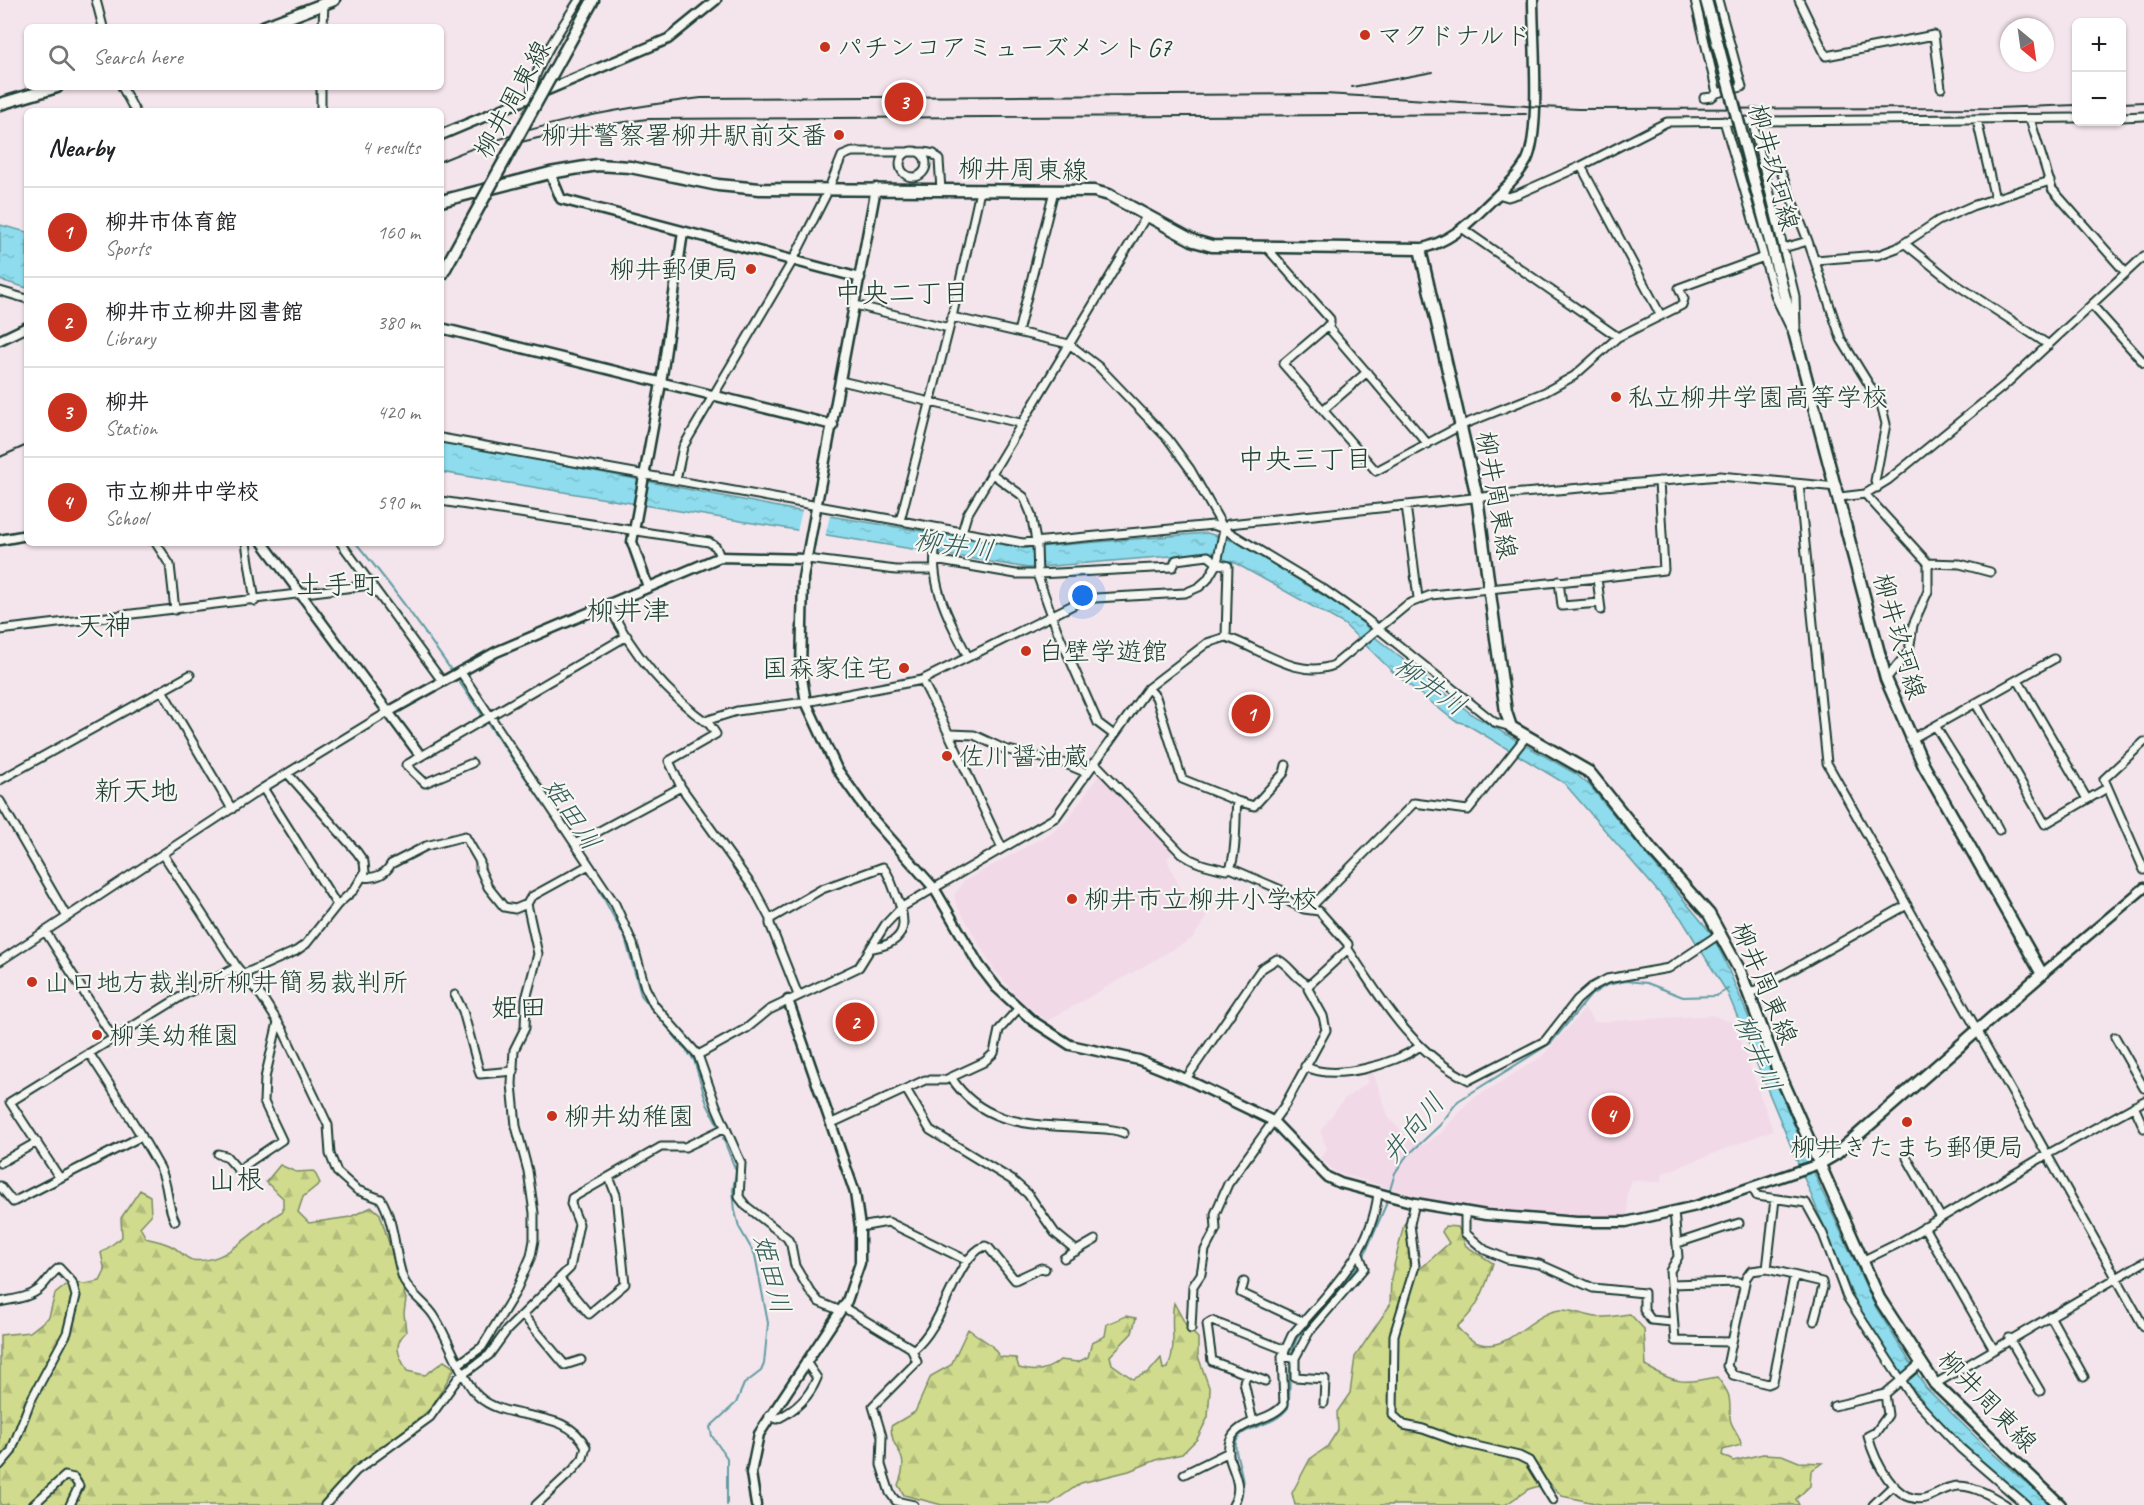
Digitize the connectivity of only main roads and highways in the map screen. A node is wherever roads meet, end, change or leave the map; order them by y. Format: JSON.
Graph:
{"nodes":[{"id":1,"x":334,"y":0,"type":"edge"},
{"id":2,"x":593,"y":0,"type":"edge"},
{"id":3,"x":1706,"y":0,"type":"edge"},
{"id":4,"x":323,"y":3,"type":"edge"},
{"id":5,"x":270,"y":24,"type":"edge"},
{"id":6,"x":47,"y":90,"type":"edge"},
{"id":7,"x":0,"y":104,"type":"edge"},
{"id":8,"x":444,"y":200,"type":"edge"},
{"id":9,"x":444,"y":271,"type":"edge"},
{"id":10,"x":1816,"y":1165,"type":"junction"},
{"id":11,"x":2060,"y":1505,"type":"edge"}],
"edges":[{"from":1,"to":4,"type":"main road"},
{"from":2,"to":9,"type":"main road","name":"柳井周東線","bridge":true},
{"from":3,"to":10,"type":"main road","name":"柳井玖珂線","bridge":true},
{"from":4,"to":5,"type":"main road"},
{"from":6,"to":7,"type":"main road"},
{"from":8,"to":10,"type":"main road","name":"柳井周東線"},
{"from":10,"to":11,"type":"main road","name":"柳井周東線"}]}
